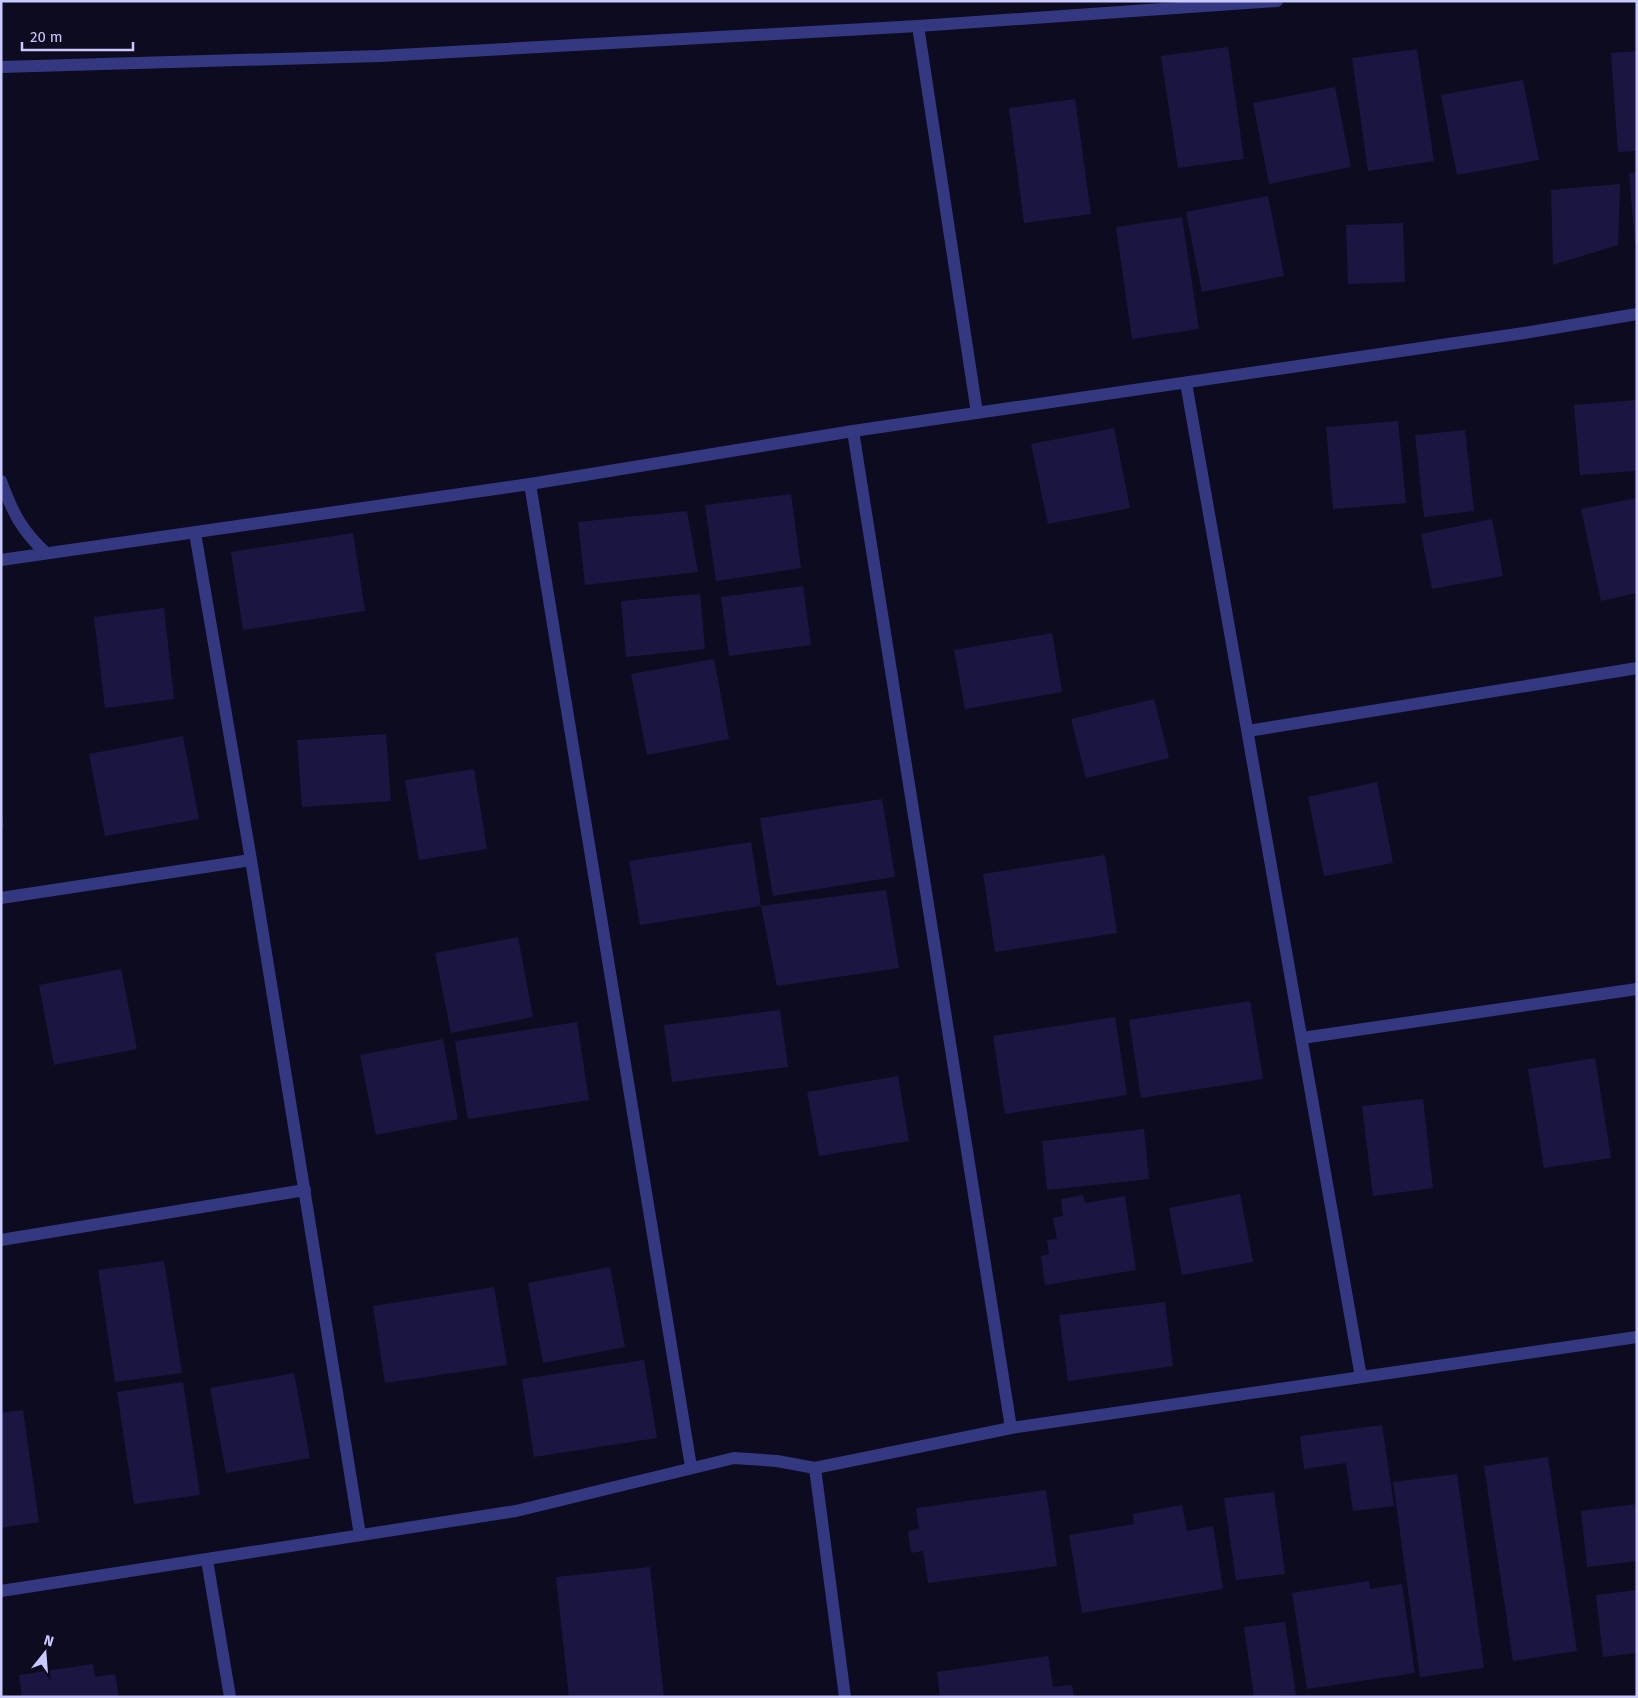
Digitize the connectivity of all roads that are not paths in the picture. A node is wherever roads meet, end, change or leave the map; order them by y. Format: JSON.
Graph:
{"nodes":[{"id":1,"x":1277,"y":1,"type":"edge"},
{"id":2,"x":918,"y":26,"type":"junction"},
{"id":3,"x":1,"y":67,"type":"edge"},
{"id":4,"x":1637,"y":314,"type":"edge"},
{"id":5,"x":1186,"y":383,"type":"junction"},
{"id":6,"x":977,"y":413,"type":"junction"},
{"id":7,"x":853,"y":431,"type":"junction"},
{"id":8,"x":1,"y":481,"type":"edge"},
{"id":9,"x":530,"y":484,"type":"junction"},
{"id":10,"x":195,"y":533,"type":"junction"},
{"id":11,"x":46,"y":553,"type":"junction"},
{"id":12,"x":1,"y":560,"type":"edge"},
{"id":13,"x":1637,"y":668,"type":"edge"},
{"id":14,"x":1248,"y":731,"type":"junction"},
{"id":15,"x":252,"y":860,"type":"junction"},
{"id":16,"x":1,"y":898,"type":"edge"},
{"id":17,"x":1637,"y":990,"type":"edge"},
{"id":18,"x":1302,"y":1038,"type":"junction"},
{"id":19,"x":304,"y":1190,"type":"junction"},
{"id":20,"x":1,"y":1240,"type":"edge"},
{"id":21,"x":1637,"y":1337,"type":"edge"},
{"id":22,"x":1361,"y":1377,"type":"junction"},
{"id":23,"x":1012,"y":1428,"type":"junction"},
{"id":24,"x":691,"y":1467,"type":"junction"},
{"id":25,"x":815,"y":1468,"type":"junction"},
{"id":26,"x":360,"y":1535,"type":"junction"},
{"id":27,"x":207,"y":1560,"type":"junction"},
{"id":28,"x":1,"y":1590,"type":"edge"},
{"id":29,"x":230,"y":1697,"type":"edge"},
{"id":30,"x":845,"y":1697,"type":"edge"}],
"edges":[{"from":1,"to":2,"type":"street"},
{"from":2,"to":3,"type":"street"},
{"from":2,"to":6,"type":"street"},
{"from":4,"to":5,"type":"street"},
{"from":5,"to":6,"type":"street"},
{"from":5,"to":14,"type":"street"},
{"from":6,"to":7,"type":"street"},
{"from":7,"to":9,"type":"street"},
{"from":7,"to":23,"type":"street"},
{"from":8,"to":11,"type":"street"},
{"from":9,"to":10,"type":"street"},
{"from":9,"to":24,"type":"street"},
{"from":10,"to":11,"type":"street"},
{"from":10,"to":15,"type":"street"},
{"from":11,"to":12,"type":"street"},
{"from":13,"to":14,"type":"street"},
{"from":14,"to":18,"type":"street"},
{"from":15,"to":16,"type":"street"},
{"from":15,"to":19,"type":"street"},
{"from":17,"to":18,"type":"street"},
{"from":18,"to":22,"type":"street"},
{"from":19,"to":20,"type":"street"},
{"from":19,"to":26,"type":"street"},
{"from":21,"to":22,"type":"street"},
{"from":22,"to":23,"type":"street"},
{"from":23,"to":25,"type":"street"},
{"from":24,"to":25,"type":"street"},
{"from":24,"to":26,"type":"street"},
{"from":25,"to":30,"type":"street"},
{"from":26,"to":27,"type":"street"},
{"from":27,"to":28,"type":"street"},
{"from":27,"to":29,"type":"street"}]}
